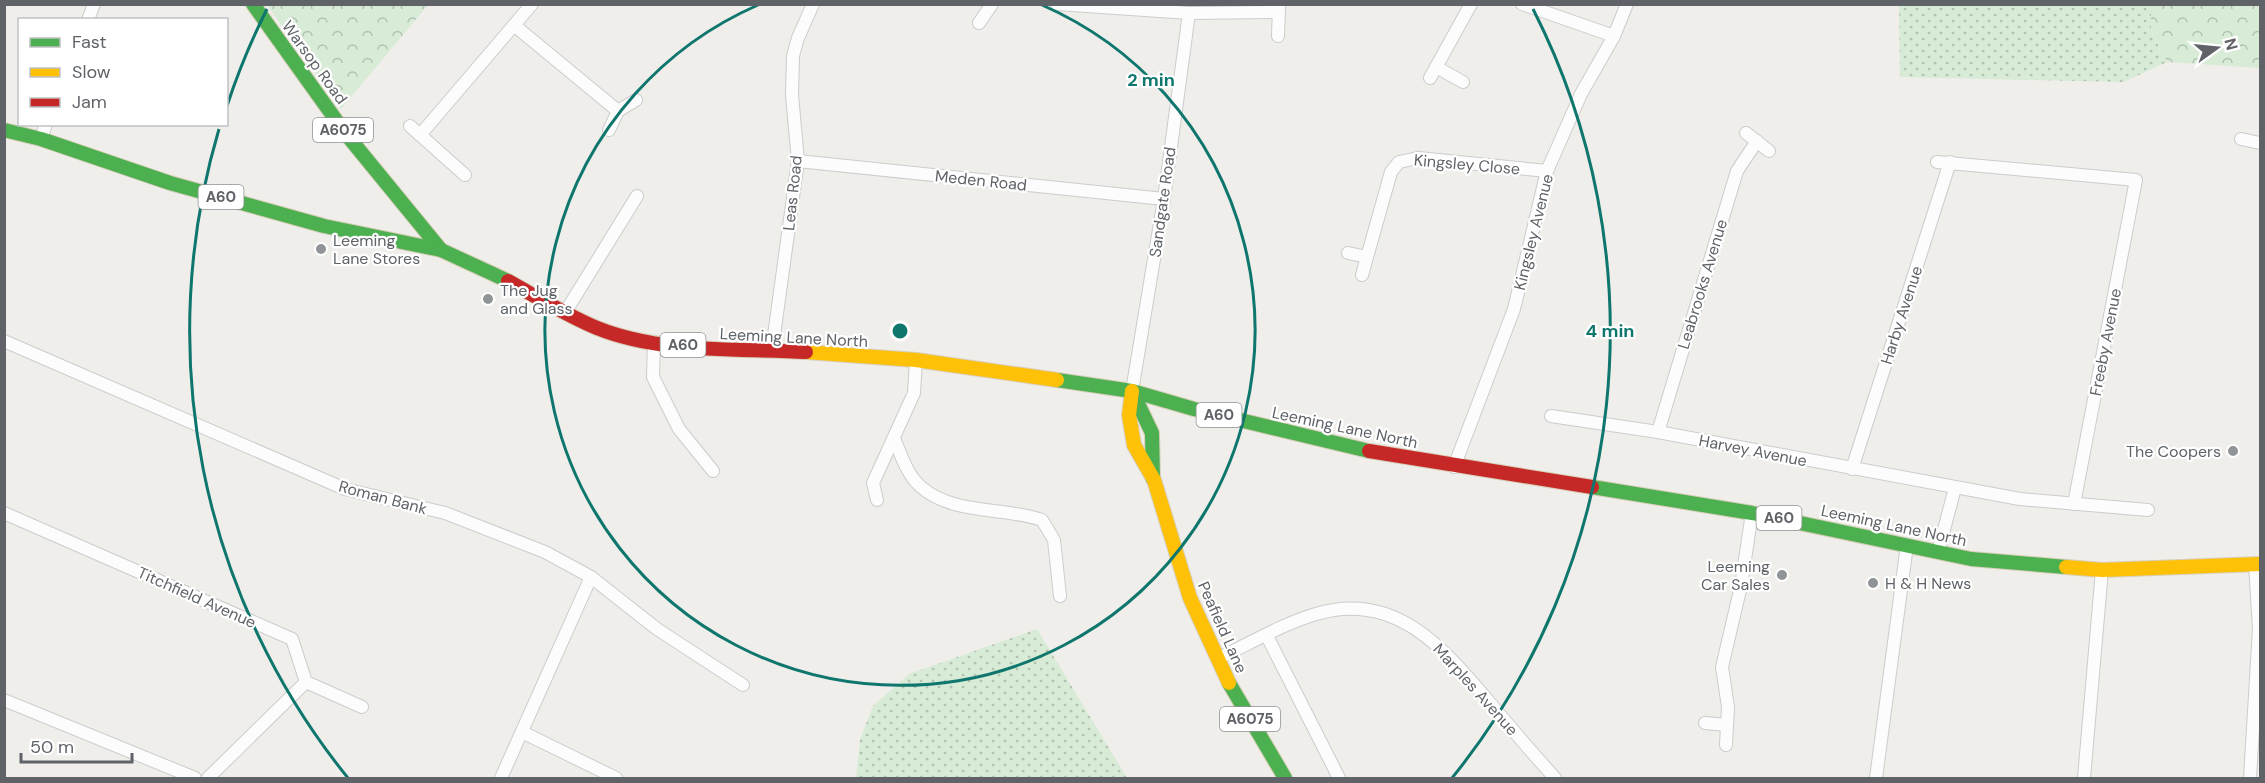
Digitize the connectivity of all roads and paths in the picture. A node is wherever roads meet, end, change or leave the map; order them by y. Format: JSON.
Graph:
{"nodes":[{"id":1,"x":253,"y":4,"type":"edge"},
{"id":2,"x":532,"y":4,"type":"edge"},
{"id":3,"x":813,"y":4,"type":"edge"},
{"id":4,"x":992,"y":4,"type":"edge"},
{"id":5,"x":1057,"y":4,"type":"edge"},
{"id":6,"x":1471,"y":4,"type":"edge"},
{"id":7,"x":1522,"y":4,"type":"edge"},
{"id":8,"x":1627,"y":4,"type":"edge"},
{"id":9,"x":1143,"y":7,"type":"edge"},
{"id":10,"x":1279,"y":8,"type":"edge"},
{"id":11,"x":1189,"y":13,"type":"junction"},
{"id":12,"x":979,"y":23,"type":"dead end"},
{"id":13,"x":515,"y":26,"type":"junction"},
{"id":14,"x":1278,"y":36,"type":"dead end"},
{"id":15,"x":1614,"y":36,"type":"junction"},
{"id":16,"x":1463,"y":82,"type":"dead end"},
{"id":17,"x":636,"y":100,"type":"dead end"},
{"id":18,"x":618,"y":111,"type":"junction"},
{"id":19,"x":45,"y":126,"type":"edge"},
{"id":20,"x":410,"y":126,"type":"dead end"},
{"id":21,"x":4,"y":130,"type":"edge"},
{"id":22,"x":609,"y":130,"type":"dead end"},
{"id":23,"x":1746,"y":133,"type":"dead end"},
{"id":24,"x":420,"y":135,"type":"junction"},
{"id":25,"x":41,"y":138,"type":"junction"},
{"id":26,"x":2241,"y":139,"type":"dead end"},
{"id":27,"x":1757,"y":141,"type":"junction"},
{"id":28,"x":2260,"y":143,"type":"edge"},
{"id":29,"x":1769,"y":151,"type":"dead end"},
{"id":30,"x":798,"y":160,"type":"junction"},
{"id":31,"x":1937,"y":162,"type":"dead end"},
{"id":32,"x":1950,"y":162,"type":"junction"},
{"id":33,"x":1547,"y":171,"type":"junction"},
{"id":34,"x":465,"y":175,"type":"dead end"},
{"id":35,"x":637,"y":196,"type":"dead end"},
{"id":36,"x":1164,"y":199,"type":"junction"},
{"id":37,"x":441,"y":250,"type":"junction"},
{"id":38,"x":1348,"y":253,"type":"dead end"},
{"id":39,"x":1367,"y":257,"type":"junction"},
{"id":40,"x":1362,"y":275,"type":"dead end"},
{"id":41,"x":566,"y":311,"type":"junction"},
{"id":42,"x":4,"y":341,"type":"edge"},
{"id":43,"x":654,"y":342,"type":"junction"},
{"id":44,"x":771,"y":350,"type":"junction"},
{"id":45,"x":916,"y":360,"type":"junction"},
{"id":46,"x":1132,"y":391,"type":"junction"},
{"id":47,"x":1551,"y":416,"type":"dead end"},
{"id":48,"x":1658,"y":432,"type":"junction"},
{"id":49,"x":894,"y":438,"type":"junction"},
{"id":50,"x":1454,"y":467,"type":"junction"},
{"id":51,"x":1852,"y":469,"type":"junction"},
{"id":52,"x":713,"y":471,"type":"dead end"},
{"id":53,"x":1153,"y":479,"type":"junction"},
{"id":54,"x":1955,"y":488,"type":"junction"},
{"id":55,"x":877,"y":500,"type":"dead end"},
{"id":56,"x":2074,"y":504,"type":"junction"},
{"id":57,"x":2148,"y":510,"type":"dead end"},
{"id":58,"x":4,"y":513,"type":"edge"},
{"id":59,"x":1752,"y":513,"type":"junction"},
{"id":60,"x":1907,"y":545,"type":"junction"},
{"id":61,"x":1938,"y":552,"type":"junction"},
{"id":62,"x":2258,"y":564,"type":"edge"},
{"id":63,"x":2102,"y":570,"type":"junction"},
{"id":64,"x":591,"y":577,"type":"junction"},
{"id":65,"x":1060,"y":596,"type":"dead end"},
{"id":66,"x":1267,"y":636,"type":"junction"},
{"id":67,"x":1216,"y":659,"type":"junction"},
{"id":68,"x":306,"y":682,"type":"junction"},
{"id":69,"x":743,"y":685,"type":"dead end"},
{"id":70,"x":4,"y":700,"type":"edge"},
{"id":71,"x":362,"y":707,"type":"dead end"},
{"id":72,"x":1705,"y":723,"type":"dead end"},
{"id":73,"x":1727,"y":725,"type":"junction"},
{"id":74,"x":522,"y":732,"type":"junction"},
{"id":75,"x":1726,"y":745,"type":"dead end"},
{"id":76,"x":195,"y":778,"type":"edge"},
{"id":77,"x":208,"y":778,"type":"edge"},
{"id":78,"x":501,"y":778,"type":"edge"},
{"id":79,"x":616,"y":778,"type":"edge"},
{"id":80,"x":1285,"y":778,"type":"edge"},
{"id":81,"x":1339,"y":778,"type":"edge"},
{"id":82,"x":1555,"y":778,"type":"edge"},
{"id":83,"x":1876,"y":778,"type":"edge"},
{"id":84,"x":2084,"y":778,"type":"edge"},
{"id":85,"x":2250,"y":778,"type":"edge"}],
"edges":[{"from":1,"to":37,"type":"main road","name":"Warsop Road","number":"A6075"},
{"from":2,"to":13,"type":"street"},
{"from":3,"to":30,"type":"street","name":"Leas Road"},
{"from":4,"to":12,"type":"street"},
{"from":5,"to":9,"type":"street"},
{"from":6,"to":16,"type":"street"},
{"from":7,"to":15,"type":"street"},
{"from":8,"to":15,"type":"street","name":"Kingsley Avenue"},
{"from":9,"to":11,"type":"street"},
{"from":10,"to":11,"type":"street"},
{"from":10,"to":14,"type":"street"},
{"from":11,"to":36,"type":"street","name":"Sandgate Road"},
{"from":13,"to":18,"type":"street"},
{"from":13,"to":24,"type":"street"},
{"from":15,"to":33,"type":"street","name":"Kingsley Avenue"},
{"from":17,"to":18,"type":"street"},
{"from":18,"to":22,"type":"street"},
{"from":19,"to":25,"type":"street"},
{"from":20,"to":24,"type":"street"},
{"from":21,"to":25,"type":"main road","number":"A60"},
{"from":23,"to":27,"type":"street"},
{"from":24,"to":34,"type":"street"},
{"from":25,"to":37,"type":"main road","number":"A60"},
{"from":26,"to":28,"type":"street"},
{"from":27,"to":29,"type":"street"},
{"from":27,"to":48,"type":"street","name":"Leabrooks Avenue"},
{"from":30,"to":36,"type":"street","name":"Meden Road"},
{"from":30,"to":44,"type":"street","name":"Leas Road"},
{"from":31,"to":32,"type":"street"},
{"from":32,"to":51,"type":"street","name":"Harby Avenue"},
{"from":32,"to":56,"type":"street","name":"Freeby Avenue"},
{"from":33,"to":39,"type":"street","name":"Kingsley Close"},
{"from":33,"to":50,"type":"street","name":"Kingsley Avenue"},
{"from":35,"to":41,"type":"street"},
{"from":36,"to":46,"type":"street","name":"Sandgate Road"},
{"from":37,"to":41,"type":"main road","name":"Leeming Lane North","number":"A60"},
{"from":38,"to":39,"type":"street"},
{"from":39,"to":40,"type":"street","name":"Kingsley Close"},
{"from":41,"to":43,"type":"main road","name":"Leeming Lane North","number":"A60"},
{"from":42,"to":64,"type":"street","name":"Roman Bank"},
{"from":43,"to":44,"type":"main road","name":"Leeming Lane North","number":"A60"},
{"from":43,"to":52,"type":"street"},
{"from":44,"to":45,"type":"main road","name":"Leeming Lane North","number":"A60"},
{"from":45,"to":46,"type":"main road","name":"Leeming Lane North","number":"A60"},
{"from":45,"to":49,"type":"street"},
{"from":46,"to":50,"type":"main road","name":"Leeming Lane North","number":"A60"},
{"from":46,"to":53,"type":"main road","name":"Peafield Lane","number":"A6075"},
{"from":46,"to":53,"type":"main road","name":"Peafield Lane","number":"A6075"},
{"from":47,"to":48,"type":"street","name":"Harvey Avenue"},
{"from":48,"to":51,"type":"street","name":"Harvey Avenue"},
{"from":49,"to":55,"type":"street"},
{"from":49,"to":65,"type":"street"},
{"from":50,"to":59,"type":"main road","name":"Leeming Lane North","number":"A60"},
{"from":51,"to":54,"type":"street","name":"Harvey Avenue"},
{"from":53,"to":67,"type":"main road","name":"Peafield Lane","number":"A6075"},
{"from":54,"to":56,"type":"street","name":"Harvey Avenue"},
{"from":54,"to":61,"type":"street"},
{"from":56,"to":57,"type":"street","name":"Harvey Avenue"},
{"from":58,"to":68,"type":"street","name":"Titchfield Avenue"},
{"from":59,"to":60,"type":"main road","name":"Leeming Lane North","number":"A60"},
{"from":59,"to":73,"type":"street"},
{"from":60,"to":61,"type":"main road","name":"Leeming Lane North","number":"A60"},
{"from":60,"to":83,"type":"street"},
{"from":61,"to":63,"type":"main road","name":"Leeming Lane North","number":"A60"},
{"from":62,"to":63,"type":"main road","name":"Leeming Lane North","number":"A60"},
{"from":62,"to":85,"type":"street"},
{"from":63,"to":84,"type":"street"},
{"from":64,"to":69,"type":"street","name":"Roman Bank"},
{"from":64,"to":74,"type":"street"},
{"from":66,"to":67,"type":"street","name":"Marples Avenue"},
{"from":66,"to":81,"type":"street"},
{"from":66,"to":82,"type":"street","name":"Marples Avenue"},
{"from":67,"to":80,"type":"main road","name":"Peafield Lane","number":"A6075"},
{"from":68,"to":71,"type":"street"},
{"from":68,"to":77,"type":"street"},
{"from":70,"to":76,"type":"street"},
{"from":72,"to":73,"type":"street"},
{"from":73,"to":75,"type":"street"},
{"from":74,"to":78,"type":"street"},
{"from":74,"to":79,"type":"street"}]}
